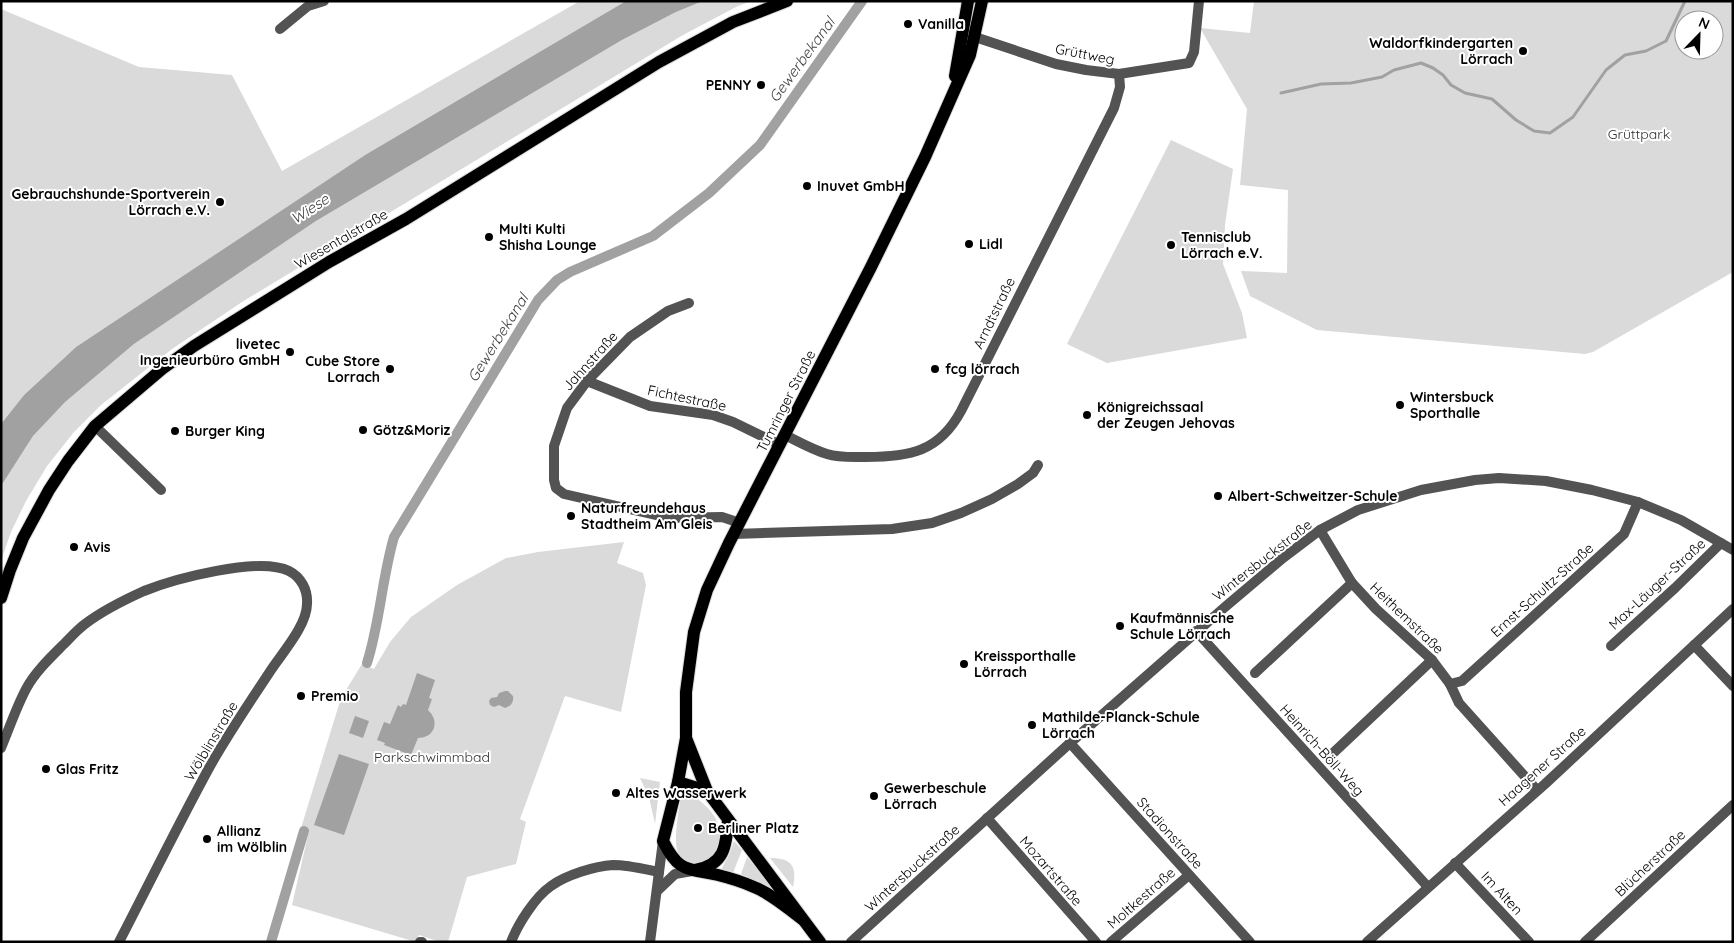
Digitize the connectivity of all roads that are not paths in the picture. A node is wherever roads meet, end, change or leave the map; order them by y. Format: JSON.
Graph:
{"nodes":[{"id":1,"x":324,"y":1,"type":"edge"},
{"id":2,"x":787,"y":1,"type":"edge"},
{"id":3,"x":968,"y":1,"type":"edge"},
{"id":4,"x":982,"y":1,"type":"edge"},
{"id":5,"x":1199,"y":1,"type":"edge"},
{"id":6,"x":280,"y":29,"type":"dead end"},
{"id":7,"x":969,"y":34,"type":"junction"},
{"id":8,"x":1119,"y":74,"type":"junction"},
{"id":9,"x":689,"y":303,"type":"dead end"},
{"id":10,"x":587,"y":381,"type":"junction"},
{"id":11,"x":95,"y":426,"type":"junction"},
{"id":12,"x":782,"y":440,"type":"junction"},
{"id":13,"x":1038,"y":465,"type":"dead end"},
{"id":14,"x":161,"y":490,"type":"dead end"},
{"id":15,"x":1638,"y":502,"type":"junction"},
{"id":16,"x":740,"y":523,"type":"junction"},
{"id":17,"x":1320,"y":530,"type":"junction"},
{"id":18,"x":734,"y":534,"type":"junction"},
{"id":19,"x":1721,"y":543,"type":"junction"},
{"id":20,"x":1733,"y":550,"type":"edge"},
{"id":21,"x":1352,"y":583,"type":"junction"},
{"id":22,"x":1,"y":598,"type":"edge"},
{"id":23,"x":1733,"y":609,"type":"edge"},
{"id":24,"x":1196,"y":631,"type":"junction"},
{"id":25,"x":1694,"y":645,"type":"junction"},
{"id":26,"x":1611,"y":646,"type":"dead end"},
{"id":27,"x":1432,"y":660,"type":"junction"},
{"id":28,"x":1255,"y":673,"type":"dead end"},
{"id":29,"x":1450,"y":684,"type":"junction"},
{"id":30,"x":1733,"y":686,"type":"edge"},
{"id":31,"x":686,"y":738,"type":"junction"},
{"id":32,"x":1070,"y":743,"type":"junction"},
{"id":33,"x":1,"y":748,"type":"edge"},
{"id":34,"x":1330,"y":756,"type":"dead end"},
{"id":35,"x":678,"y":782,"type":"junction"},
{"id":36,"x":1537,"y":790,"type":"junction"},
{"id":37,"x":707,"y":791,"type":"junction"},
{"id":38,"x":1733,"y":805,"type":"edge"},
{"id":39,"x":987,"y":818,"type":"junction"},
{"id":40,"x":728,"y":820,"type":"junction"},
{"id":41,"x":663,"y":841,"type":"junction"},
{"id":42,"x":1455,"y":863,"type":"junction"},
{"id":43,"x":692,"y":871,"type":"junction"},
{"id":44,"x":659,"y":872,"type":"junction"},
{"id":45,"x":1188,"y":875,"type":"junction"},
{"id":46,"x":1428,"y":887,"type":"junction"},
{"id":47,"x":657,"y":891,"type":"junction"},
{"id":48,"x":802,"y":919,"type":"junction"},
{"id":49,"x":817,"y":941,"type":"edge"},
{"id":50,"x":119,"y":942,"type":"edge"},
{"id":51,"x":511,"y":942,"type":"edge"},
{"id":52,"x":650,"y":942,"type":"edge"},
{"id":53,"x":851,"y":942,"type":"edge"},
{"id":54,"x":1096,"y":942,"type":"edge"},
{"id":55,"x":1112,"y":942,"type":"edge"},
{"id":56,"x":1250,"y":942,"type":"edge"},
{"id":57,"x":1367,"y":942,"type":"edge"},
{"id":58,"x":1529,"y":942,"type":"edge"},
{"id":59,"x":1585,"y":942,"type":"edge"}],
"edges":[{"from":1,"to":6,"type":"street"},
{"from":2,"to":11,"type":"main road","name":"Wiesentalstraße"},
{"from":3,"to":7,"type":"main road","name":"Tumringer Straße"},
{"from":4,"to":7,"type":"main road","name":"Tumringer Straße"},
{"from":5,"to":8,"type":"street","name":"Grüttweg"},
{"from":7,"to":8,"type":"street","name":"Grüttweg"},
{"from":7,"to":12,"type":"main road","name":"Tumringer Straße"},
{"from":8,"to":12,"type":"street","name":"Arndtstraße"},
{"from":9,"to":10,"type":"street","name":"Jahnstraße"},
{"from":10,"to":12,"type":"street","name":"Fichtestraße"},
{"from":10,"to":16,"type":"street","name":"Jahnstraße"},
{"from":11,"to":14,"type":"street"},
{"from":11,"to":22,"type":"main road","name":"Wiesentalstraße"},
{"from":12,"to":16,"type":"main road","name":"Tumringer Straße"},
{"from":13,"to":18,"type":"street"},
{"from":15,"to":17,"type":"street","name":"Wintersbuckstraße"},
{"from":15,"to":19,"type":"street","name":"Wintersbuckstraße"},
{"from":15,"to":29,"type":"street","name":"Ernst-Schultz-Straße"},
{"from":16,"to":18,"type":"main road","name":"Tumringer Straße"},
{"from":17,"to":21,"type":"street","name":"Heithemstraße"},
{"from":17,"to":24,"type":"street","name":"Wintersbuckstraße"},
{"from":18,"to":31,"type":"main road","name":"Tumringer Straße"},
{"from":19,"to":20,"type":"street","name":"Wintersbuckstraße"},
{"from":19,"to":26,"type":"street","name":"Max-Läuger-Straße"},
{"from":21,"to":27,"type":"street","name":"Heithemstraße"},
{"from":21,"to":28,"type":"street"},
{"from":23,"to":25,"type":"street","name":"Haagener Straße"},
{"from":24,"to":32,"type":"street","name":"Wintersbuckstraße"},
{"from":24,"to":46,"type":"street","name":"Heinrich-Böll-Weg"},
{"from":25,"to":30,"type":"street"},
{"from":25,"to":36,"type":"street","name":"Haagener Straße"},
{"from":27,"to":29,"type":"street","name":"Heithemstraße"},
{"from":27,"to":34,"type":"street"},
{"from":29,"to":36,"type":"street","name":"Heithemstraße"},
{"from":31,"to":35,"type":"main road","name":"Tumringer Straße"},
{"from":31,"to":37,"type":"main road","name":"Tumringer Straße"},
{"from":32,"to":39,"type":"street","name":"Wintersbuckstraße"},
{"from":32,"to":45,"type":"street","name":"Stadionstraße"},
{"from":33,"to":50,"type":"street","name":"Wölblinstraße"},
{"from":35,"to":37,"type":"main road"},
{"from":35,"to":41,"type":"main road","name":"Tumringer Straße"},
{"from":36,"to":42,"type":"street","name":"Haagener Straße"},
{"from":37,"to":40,"type":"main road"},
{"from":38,"to":59,"type":"street","name":"Blücherstraße"},
{"from":39,"to":53,"type":"street","name":"Wintersbuckstraße"},
{"from":39,"to":54,"type":"street","name":"Mozartstraße"},
{"from":40,"to":43,"type":"main road"},
{"from":40,"to":48,"type":"main road"},
{"from":41,"to":43,"type":"main road"},
{"from":41,"to":44,"type":"street","name":"Tumringer Straße"},
{"from":42,"to":46,"type":"street","name":"Haagener Straße"},
{"from":42,"to":58,"type":"street","name":"Im Alten"},
{"from":43,"to":47,"type":"street"},
{"from":43,"to":48,"type":"main road"},
{"from":44,"to":47,"type":"street","name":"Tumringer Straße"},
{"from":44,"to":51,"type":"street"},
{"from":45,"to":55,"type":"street","name":"Moltkestraße"},
{"from":45,"to":56,"type":"street","name":"Stadionstraße"},
{"from":46,"to":57,"type":"street","name":"Haagener Straße"},
{"from":47,"to":52,"type":"street","name":"Tumringer Straße"},
{"from":48,"to":49,"type":"main road"}]}
